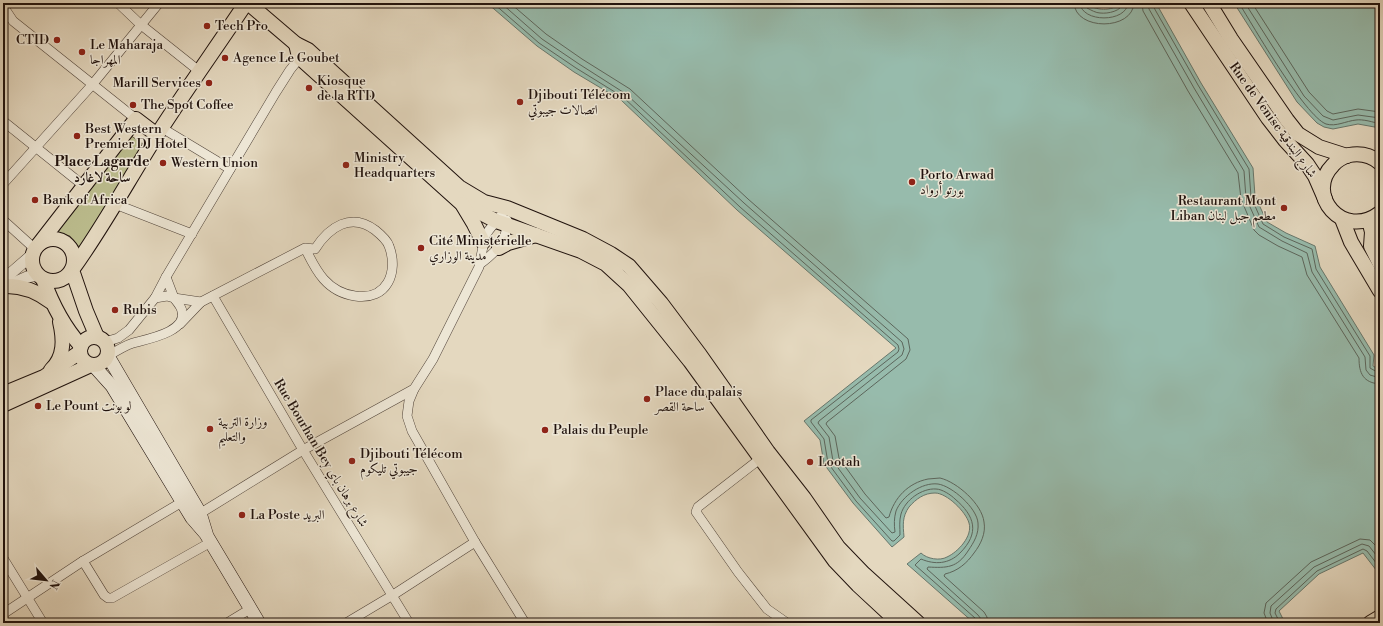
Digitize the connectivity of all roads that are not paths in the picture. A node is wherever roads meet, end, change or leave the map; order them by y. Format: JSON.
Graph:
{"nodes":[{"id":1,"x":118,"y":3,"type":"edge"},
{"id":2,"x":159,"y":3,"type":"edge"},
{"id":3,"x":247,"y":3,"type":"edge"},
{"id":4,"x":1191,"y":3,"type":"edge"},
{"id":5,"x":1208,"y":3,"type":"edge"},
{"id":6,"x":4,"y":5,"type":"edge"},
{"id":7,"x":140,"y":24,"type":"junction"},
{"id":8,"x":301,"y":50,"type":"junction"},
{"id":9,"x":199,"y":72,"type":"junction"},
{"id":10,"x":92,"y":84,"type":"junction"},
{"id":11,"x":136,"y":119,"type":"junction"},
{"id":12,"x":3,"y":121,"type":"edge"},
{"id":13,"x":159,"y":132,"type":"junction"},
{"id":14,"x":35,"y":148,"type":"junction"},
{"id":15,"x":1347,"y":156,"type":"junction"},
{"id":16,"x":1380,"y":163,"type":"edge"},
{"id":17,"x":230,"y":169,"type":"junction"},
{"id":18,"x":3,"y":184,"type":"edge"},
{"id":19,"x":84,"y":186,"type":"junction"},
{"id":20,"x":1325,"y":199,"type":"junction"},
{"id":21,"x":460,"y":202,"type":"junction"},
{"id":22,"x":115,"y":204,"type":"junction"},
{"id":23,"x":507,"y":208,"type":"junction"},
{"id":24,"x":1376,"y":217,"type":"edge"},
{"id":25,"x":1342,"y":219,"type":"junction"},
{"id":26,"x":3,"y":220,"type":"edge"},
{"id":27,"x":502,"y":223,"type":"junction"},
{"id":28,"x":192,"y":234,"type":"junction"},
{"id":29,"x":536,"y":235,"type":"junction"},
{"id":30,"x":483,"y":242,"type":"junction"},
{"id":31,"x":305,"y":248,"type":"junction"},
{"id":32,"x":499,"y":248,"type":"junction"},
{"id":33,"x":36,"y":249,"type":"junction"},
{"id":34,"x":480,"y":264,"type":"junction"},
{"id":35,"x":1380,"y":264,"type":"edge"},
{"id":36,"x":72,"y":270,"type":"junction"},
{"id":37,"x":625,"y":271,"type":"junction"},
{"id":38,"x":40,"y":277,"type":"junction"},
{"id":39,"x":166,"y":277,"type":"junction"},
{"id":40,"x":4,"y":284,"type":"edge"},
{"id":41,"x":1380,"y":291,"type":"edge"},
{"id":42,"x":213,"y":296,"type":"junction"},
{"id":43,"x":155,"y":298,"type":"junction"},
{"id":44,"x":174,"y":298,"type":"junction"},
{"id":45,"x":201,"y":302,"type":"junction"},
{"id":46,"x":55,"y":308,"type":"junction"},
{"id":47,"x":178,"y":326,"type":"junction"},
{"id":48,"x":129,"y":330,"type":"junction"},
{"id":49,"x":132,"y":344,"type":"junction"},
{"id":50,"x":103,"y":345,"type":"junction"},
{"id":51,"x":80,"y":349,"type":"junction"},
{"id":52,"x":93,"y":366,"type":"junction"},
{"id":53,"x":44,"y":377,"type":"junction"},
{"id":54,"x":414,"y":389,"type":"junction"},
{"id":55,"x":3,"y":394,"type":"edge"},
{"id":56,"x":3,"y":405,"type":"edge"},
{"id":57,"x":303,"y":450,"type":"junction"},
{"id":58,"x":764,"y":456,"type":"junction"},
{"id":59,"x":187,"y":499,"type":"junction"},
{"id":60,"x":196,"y":515,"type":"junction"},
{"id":61,"x":209,"y":539,"type":"junction"},
{"id":62,"x":475,"y":542,"type":"junction"},
{"id":63,"x":3,"y":558,"type":"edge"},
{"id":64,"x":83,"y":561,"type":"junction"},
{"id":65,"x":393,"y":595,"type":"junction"},
{"id":66,"x":27,"y":599,"type":"junction"},
{"id":67,"x":250,"y":609,"type":"junction"},
{"id":68,"x":3,"y":614,"type":"edge"},
{"id":69,"x":1380,"y":617,"type":"edge"},
{"id":70,"x":43,"y":623,"type":"edge"},
{"id":71,"x":227,"y":623,"type":"edge"},
{"id":72,"x":259,"y":623,"type":"edge"},
{"id":73,"x":346,"y":623,"type":"edge"},
{"id":74,"x":409,"y":623,"type":"edge"},
{"id":75,"x":525,"y":623,"type":"edge"},
{"id":76,"x":787,"y":623,"type":"edge"},
{"id":77,"x":899,"y":623,"type":"edge"},
{"id":78,"x":918,"y":623,"type":"edge"},
{"id":79,"x":1370,"y":623,"type":"edge"}],
"edges":[{"from":1,"to":7,"type":"street"},
{"from":2,"to":7,"type":"street"},
{"from":3,"to":8,"type":"main road"},
{"from":3,"to":9,"type":"main road"},
{"from":4,"to":20,"type":"main road","name":"Rue de Venise شارع البندقية"},
{"from":5,"to":15,"type":"main road","name":"Rue de Venise شارع البندقية"},
{"from":6,"to":10,"type":"street"},
{"from":7,"to":9,"type":"street"},
{"from":7,"to":10,"type":"street"},
{"from":8,"to":17,"type":"street"},
{"from":8,"to":21,"type":"main road"},
{"from":8,"to":23,"type":"main road"},
{"from":9,"to":13,"type":"main road"},
{"from":10,"to":11,"type":"street"},
{"from":10,"to":14,"type":"street"},
{"from":11,"to":13,"type":"main road"},
{"from":11,"to":19,"type":"main road"},
{"from":12,"to":14,"type":"street"},
{"from":13,"to":17,"type":"street"},
{"from":13,"to":22,"type":"main road"},
{"from":14,"to":18,"type":"street"},
{"from":14,"to":19,"type":"street"},
{"from":15,"to":16,"type":"main road"},
{"from":15,"to":20,"type":"main road"},
{"from":17,"to":28,"type":"street"},
{"from":19,"to":33,"type":"main road"},
{"from":20,"to":25,"type":"main road","name":"Rue de Venise شارع البندقية"},
{"from":21,"to":27,"type":"main road"},
{"from":21,"to":30,"type":"main road"},
{"from":22,"to":28,"type":"street"},
{"from":22,"to":36,"type":"main road"},
{"from":23,"to":27,"type":"street"},
{"from":23,"to":37,"type":"main road"},
{"from":24,"to":25,"type":"main road"},
{"from":24,"to":35,"type":"main road"},
{"from":25,"to":41,"type":"main road"},
{"from":26,"to":33,"type":"street"},
{"from":27,"to":29,"type":"main road"},
{"from":27,"to":30,"type":"street"},
{"from":27,"to":32,"type":"street"},
{"from":28,"to":39,"type":"street"},
{"from":29,"to":32,"type":"main road"},
{"from":29,"to":37,"type":"main road"},
{"from":30,"to":34,"type":"street"},
{"from":31,"to":31,"type":"street"},
{"from":31,"to":42,"type":"street"},
{"from":32,"to":34,"type":"street"},
{"from":33,"to":36,"type":"main road"},
{"from":33,"to":38,"type":"main road"},
{"from":33,"to":40,"type":"street"},
{"from":34,"to":54,"type":"street"},
{"from":36,"to":38,"type":"main road"},
{"from":36,"to":50,"type":"main road"},
{"from":37,"to":58,"type":"main road"},
{"from":38,"to":40,"type":"street"},
{"from":38,"to":46,"type":"main road"},
{"from":39,"to":43,"type":"street"},
{"from":39,"to":44,"type":"street"},
{"from":40,"to":46,"type":"main road"},
{"from":42,"to":45,"type":"street"},
{"from":42,"to":57,"type":"street","name":"Rue Bourhan Bey شارع برهان باي"},
{"from":43,"to":44,"type":"street"},
{"from":43,"to":48,"type":"street"},
{"from":44,"to":45,"type":"street"},
{"from":44,"to":47,"type":"street"},
{"from":45,"to":47,"type":"street"},
{"from":46,"to":51,"type":"main road"},
{"from":46,"to":53,"type":"main road"},
{"from":47,"to":49,"type":"street"},
{"from":48,"to":49,"type":"street"},
{"from":48,"to":50,"type":"street"},
{"from":49,"to":50,"type":"street"},
{"from":50,"to":51,"type":"main road"},
{"from":50,"to":52,"type":"main road"},
{"from":50,"to":59,"type":"main road"},
{"from":51,"to":52,"type":"main road"},
{"from":51,"to":53,"type":"main road"},
{"from":52,"to":56,"type":"main road"},
{"from":52,"to":59,"type":"main road"},
{"from":53,"to":55,"type":"main road"},
{"from":54,"to":57,"type":"street"},
{"from":54,"to":62,"type":"street"},
{"from":57,"to":60,"type":"street"},
{"from":57,"to":65,"type":"street","name":"Rue Bourhan Bey شارع برهان باي"},
{"from":58,"to":76,"type":"street"},
{"from":58,"to":77,"type":"main road"},
{"from":58,"to":78,"type":"main road"},
{"from":59,"to":60,"type":"main road"},
{"from":59,"to":64,"type":"street"},
{"from":60,"to":61,"type":"main road"},
{"from":61,"to":64,"type":"street"},
{"from":61,"to":67,"type":"main road"},
{"from":62,"to":65,"type":"street"},
{"from":62,"to":75,"type":"street"},
{"from":63,"to":66,"type":"street"},
{"from":64,"to":66,"type":"street"},
{"from":65,"to":73,"type":"street"},
{"from":65,"to":74,"type":"street","name":"Rue Bourhan Bey شارع برهان باي"},
{"from":66,"to":68,"type":"street"},
{"from":66,"to":70,"type":"street"},
{"from":67,"to":71,"type":"street"},
{"from":67,"to":72,"type":"main road"},
{"from":69,"to":79,"type":"main road"}]}
